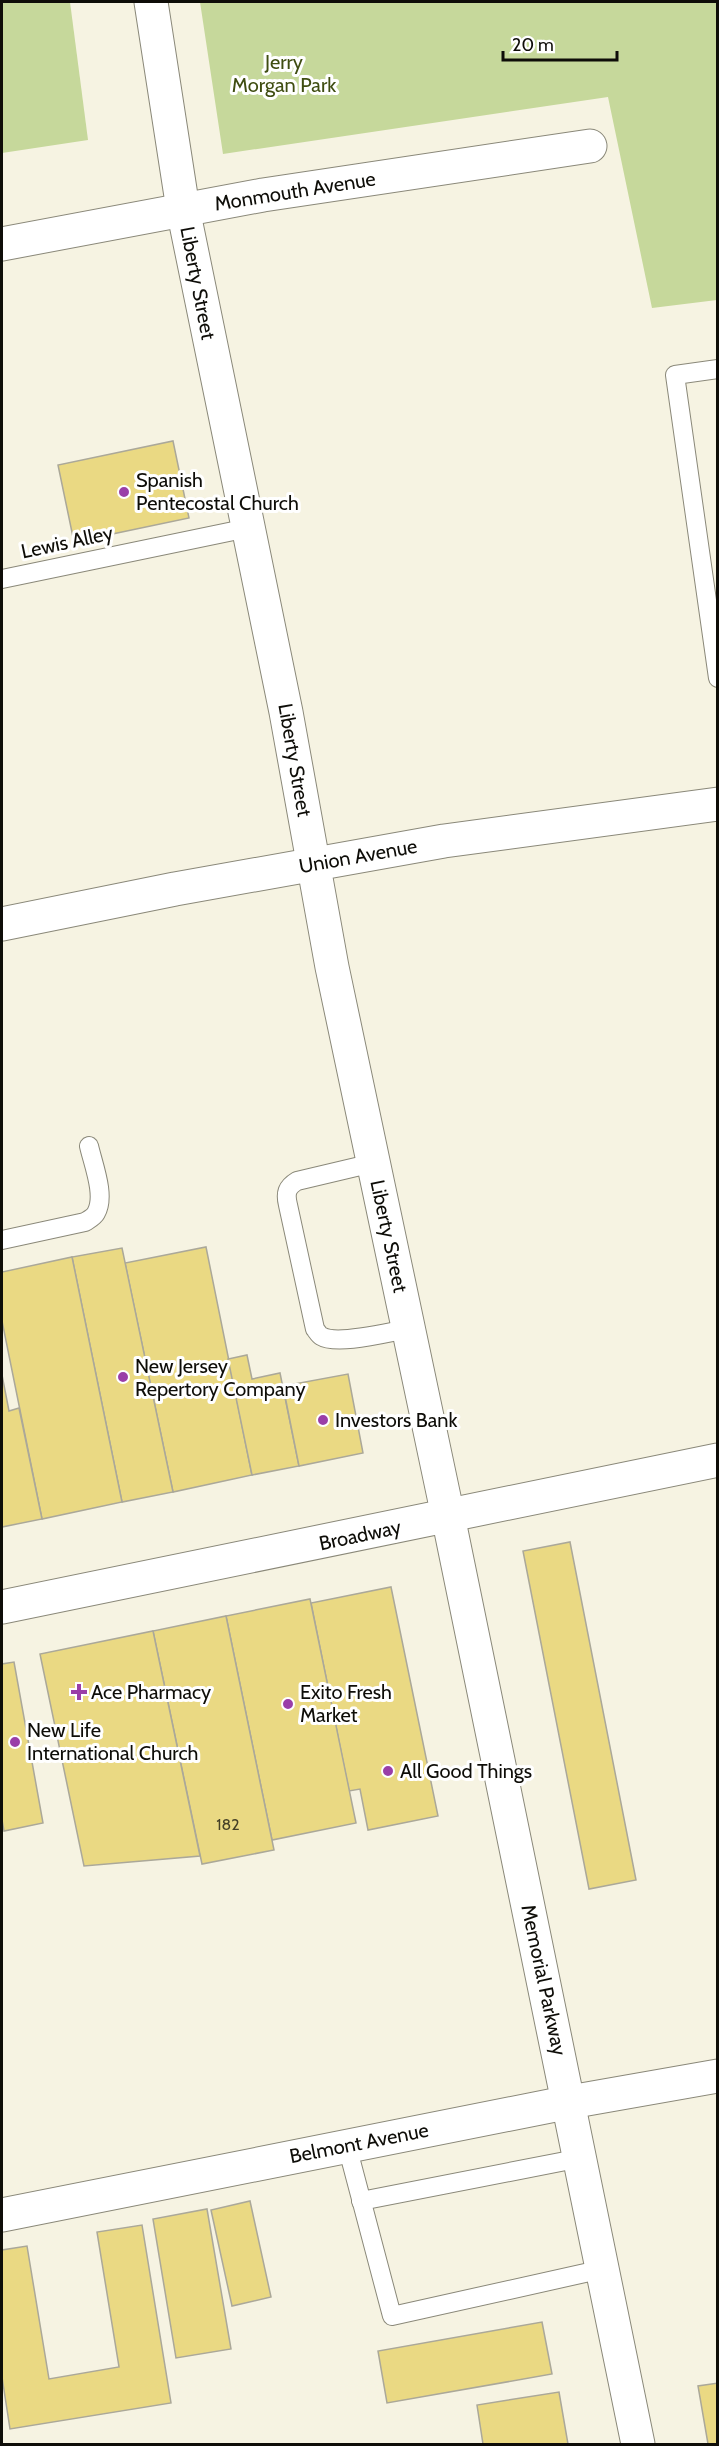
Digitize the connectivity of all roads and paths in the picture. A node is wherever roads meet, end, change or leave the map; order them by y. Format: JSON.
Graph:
{"nodes":[{"id":1,"x":151,"y":2,"type":"edge"},
{"id":2,"x":590,"y":146,"type":"dead end"},
{"id":3,"x":183,"y":209,"type":"junction"},
{"id":4,"x":2,"y":244,"type":"edge"},
{"id":5,"x":717,"y":369,"type":"edge"},
{"id":6,"x":248,"y":528,"type":"junction"},
{"id":7,"x":2,"y":579,"type":"edge"},
{"id":8,"x":717,"y":678,"type":"edge"},
{"id":9,"x":717,"y":804,"type":"edge"},
{"id":10,"x":314,"y":864,"type":"junction"},
{"id":11,"x":2,"y":924,"type":"edge"},
{"id":12,"x":89,"y":1146,"type":"dead end"},
{"id":13,"x":374,"y":1163,"type":"junction"},
{"id":14,"x":2,"y":1240,"type":"edge"},
{"id":15,"x":408,"y":1329,"type":"junction"},
{"id":16,"x":717,"y":1460,"type":"edge"},
{"id":17,"x":448,"y":1516,"type":"junction"},
{"id":18,"x":2,"y":1607,"type":"edge"},
{"id":19,"x":717,"y":2076,"type":"edge"},
{"id":20,"x":570,"y":2102,"type":"junction"},
{"id":21,"x":347,"y":2146,"type":"junction"},
{"id":22,"x":581,"y":2158,"type":"junction"},
{"id":23,"x":361,"y":2201,"type":"junction"},
{"id":24,"x":2,"y":2215,"type":"edge"},
{"id":25,"x":603,"y":2269,"type":"junction"},
{"id":26,"x":638,"y":2445,"type":"edge"}],
"edges":[{"from":1,"to":3,"type":"street","name":"Liberty Street"},
{"from":2,"to":3,"type":"street","name":"Monmouth Avenue"},
{"from":3,"to":4,"type":"street","name":"Monmouth Avenue"},
{"from":3,"to":6,"type":"street","name":"Liberty Street"},
{"from":5,"to":8,"type":"lane"},
{"from":6,"to":7,"type":"lane","name":"Lewis Alley"},
{"from":6,"to":10,"type":"street","name":"Liberty Street"},
{"from":9,"to":10,"type":"street","name":"Union Avenue"},
{"from":10,"to":11,"type":"street","name":"Union Avenue"},
{"from":10,"to":13,"type":"street","name":"Liberty Street"},
{"from":12,"to":14,"type":"lane"},
{"from":13,"to":15,"type":"street","name":"Liberty Street"},
{"from":13,"to":15,"type":"lane"},
{"from":15,"to":17,"type":"street","name":"Liberty Street"},
{"from":16,"to":17,"type":"street","name":"Broadway"},
{"from":17,"to":18,"type":"street","name":"Broadway"},
{"from":17,"to":20,"type":"street","name":"Memorial Parkway"},
{"from":19,"to":20,"type":"street","name":"Belmont Avenue"},
{"from":20,"to":21,"type":"street","name":"Belmont Avenue"},
{"from":20,"to":22,"type":"street","name":"Memorial Parkway"},
{"from":21,"to":23,"type":"lane"},
{"from":21,"to":24,"type":"street","name":"Belmont Avenue"},
{"from":22,"to":23,"type":"lane"},
{"from":22,"to":25,"type":"street","name":"Memorial Parkway"},
{"from":23,"to":25,"type":"lane"},
{"from":25,"to":26,"type":"street","name":"Memorial Parkway"}]}
